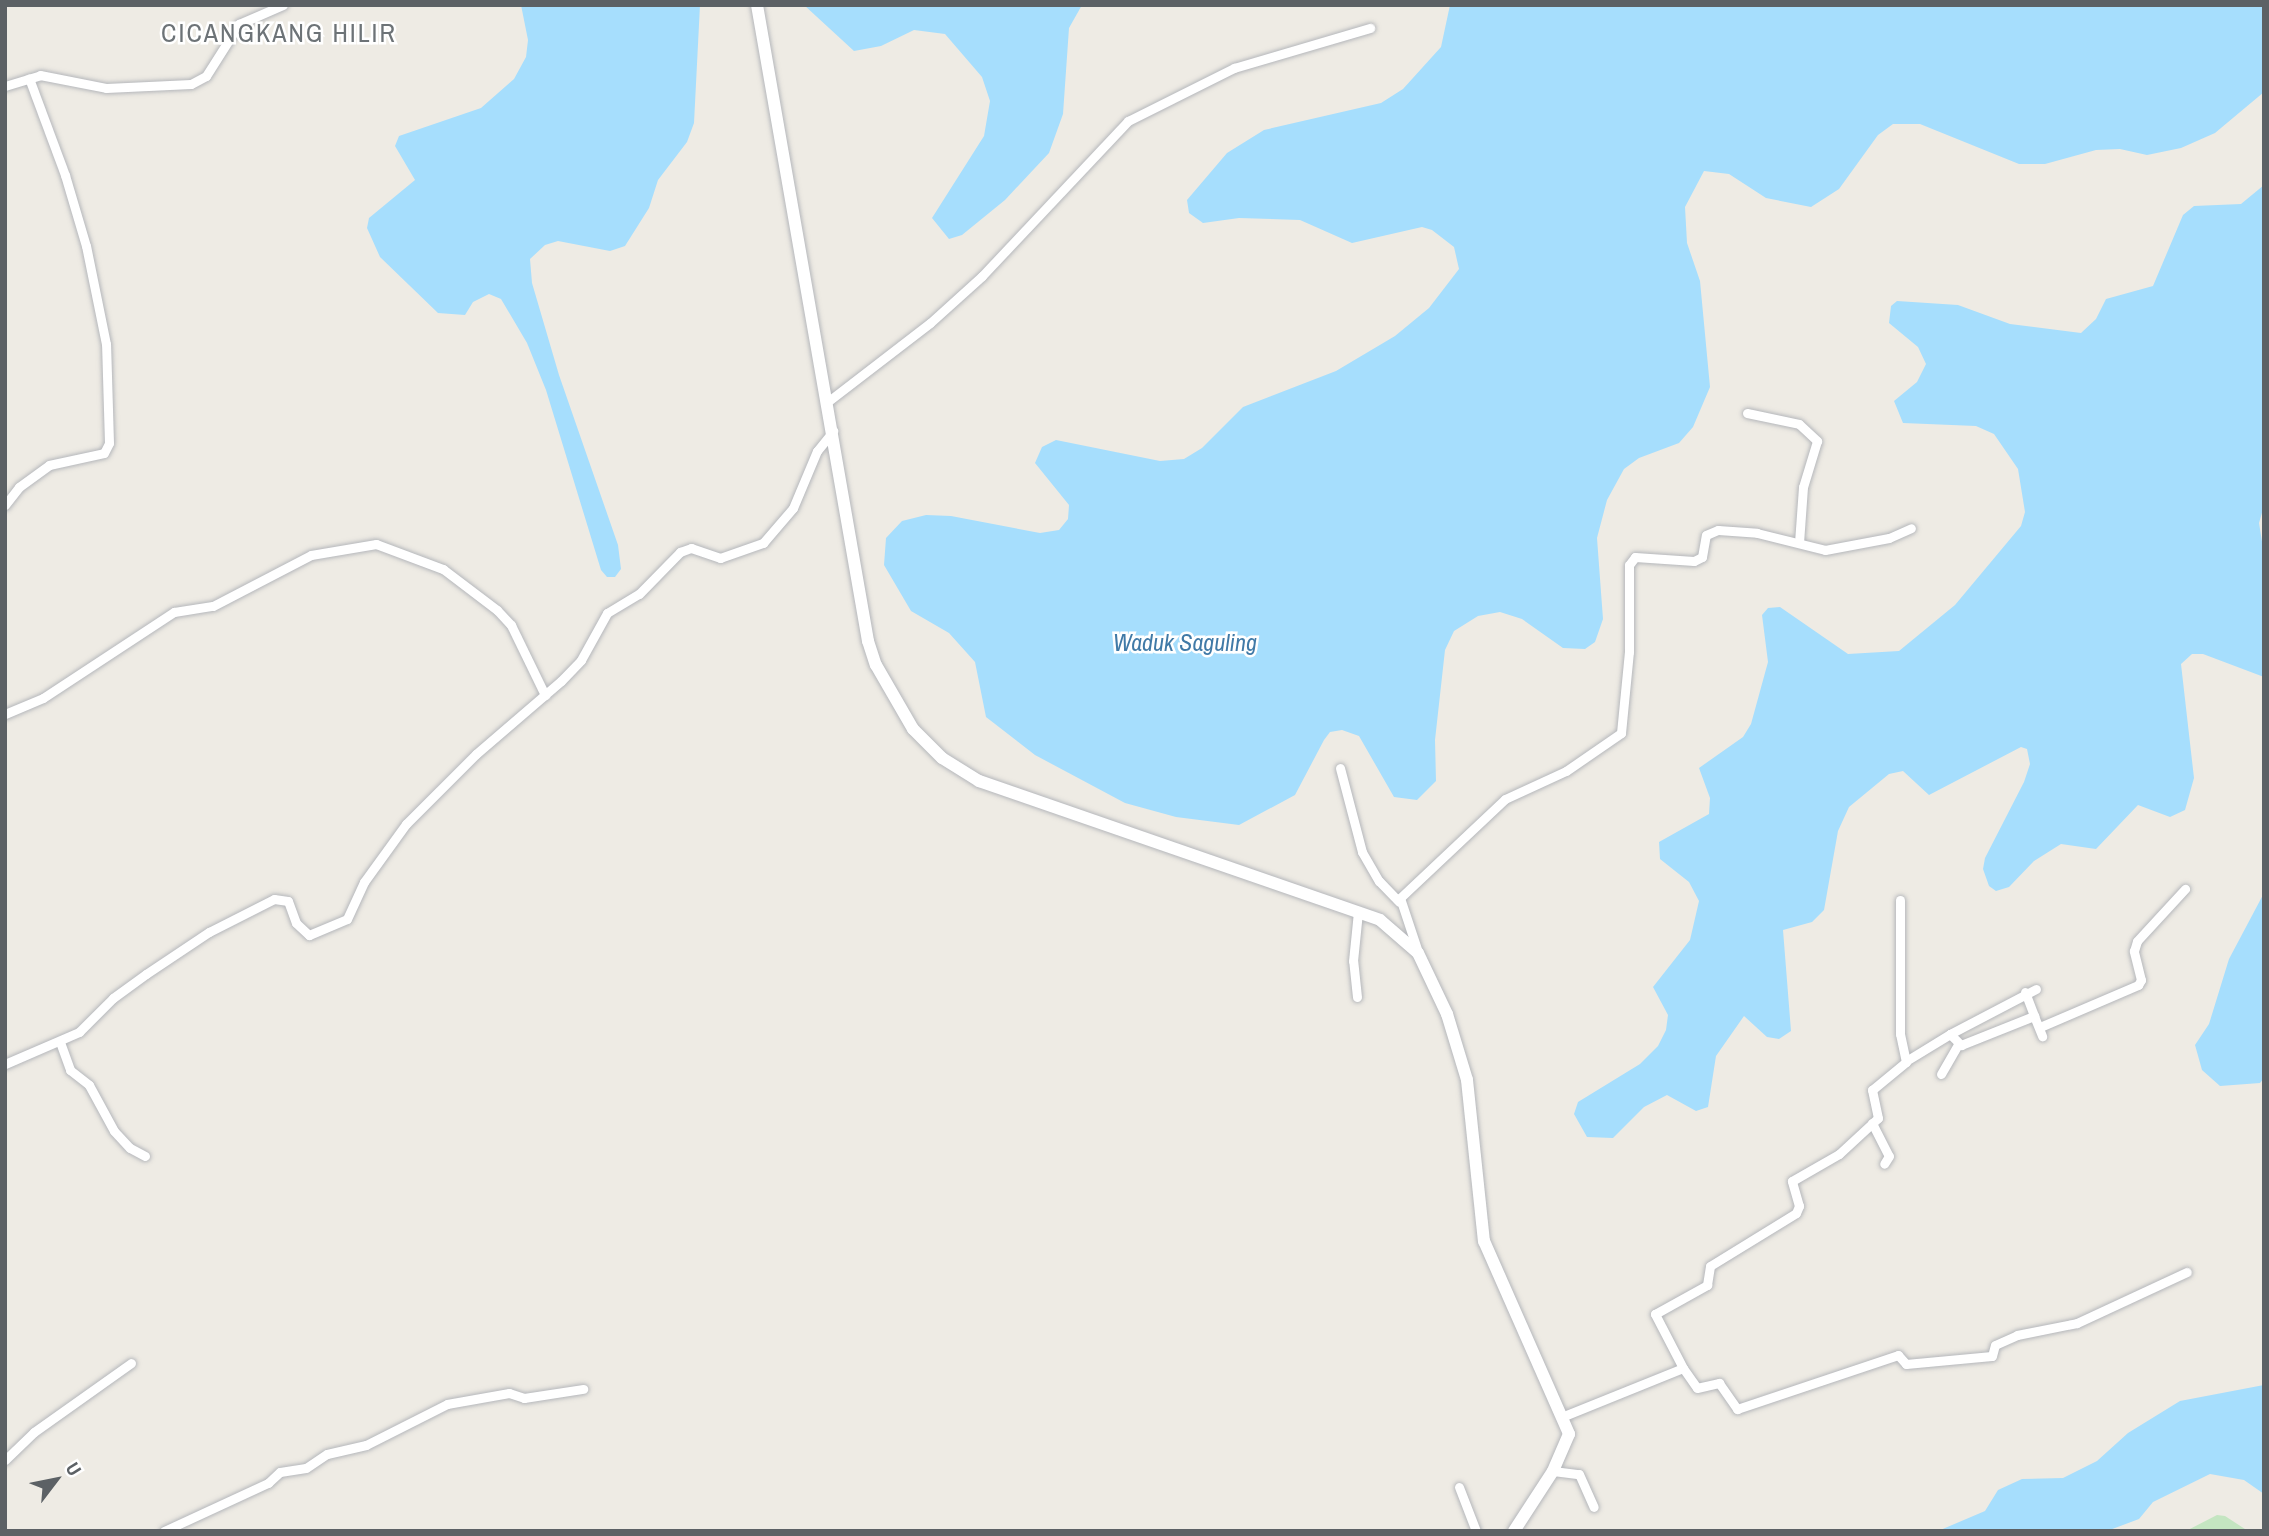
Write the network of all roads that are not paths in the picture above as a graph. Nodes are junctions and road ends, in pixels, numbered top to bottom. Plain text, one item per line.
1 (283, 5) edge
2 (757, 5) edge
3 (1370, 28) dead end
4 (29, 78) junction
5 (5, 86) edge
6 (827, 403) junction
7 (1747, 413) dead end
8 (833, 430) junction
9 (5, 505) edge
10 (1911, 528) dead end
11 (1799, 542) junction
12 (545, 695) junction
13 (5, 714) edge
14 (1340, 768) dead end
15 (2185, 889) dead end
16 (1900, 900) dead end
17 (1399, 902) junction
18 (1358, 912) junction
19 (1418, 953) junction
20 (2036, 989) dead end
21 (2025, 992) junction
22 (1357, 997) dead end
23 (2034, 1016) junction
24 (1950, 1034) junction
25 (60, 1042) junction
26 (1958, 1045) junction
27 (1906, 1061) junction
28 (5, 1064) edge
29 (1941, 1074) dead end
30 (1872, 1123) junction
31 (145, 1156) dead end
32 (1884, 1164) dead end
33 (2187, 1272) dead end
34 (131, 1363) dead end
35 (1683, 1368) junction
36 (583, 1389) dead end
37 (1564, 1416) junction
38 (5, 1460) edge
39 (1553, 1471) junction
40 (1459, 1487) dead end
41 (1594, 1507) dead end
42 (164, 1531) edge
43 (1476, 1531) edge
44 (1514, 1531) edge

1 - 4 street
2 - 6 main road
3 - 6 street
4 - 5 street
4 - 9 street
6 - 8 main road
7 - 11 street
8 - 12 street
8 - 18 main road
10 - 11 street
11 - 17 street
12 - 13 street
12 - 25 street
14 - 17 street
15 - 23 street
16 - 27 street
17 - 19 street
18 - 19 main road
18 - 22 street
19 - 37 main road
20 - 21 street
21 - 23 street
21 - 24 street
23 - 26 street
24 - 26 street
24 - 27 street
25 - 28 street
25 - 31 street
26 - 29 street
27 - 30 street
30 - 32 street
30 - 35 street
33 - 35 street
34 - 38 street
35 - 37 street
36 - 42 street
37 - 39 main road
39 - 41 street
39 - 44 main road
40 - 43 street

